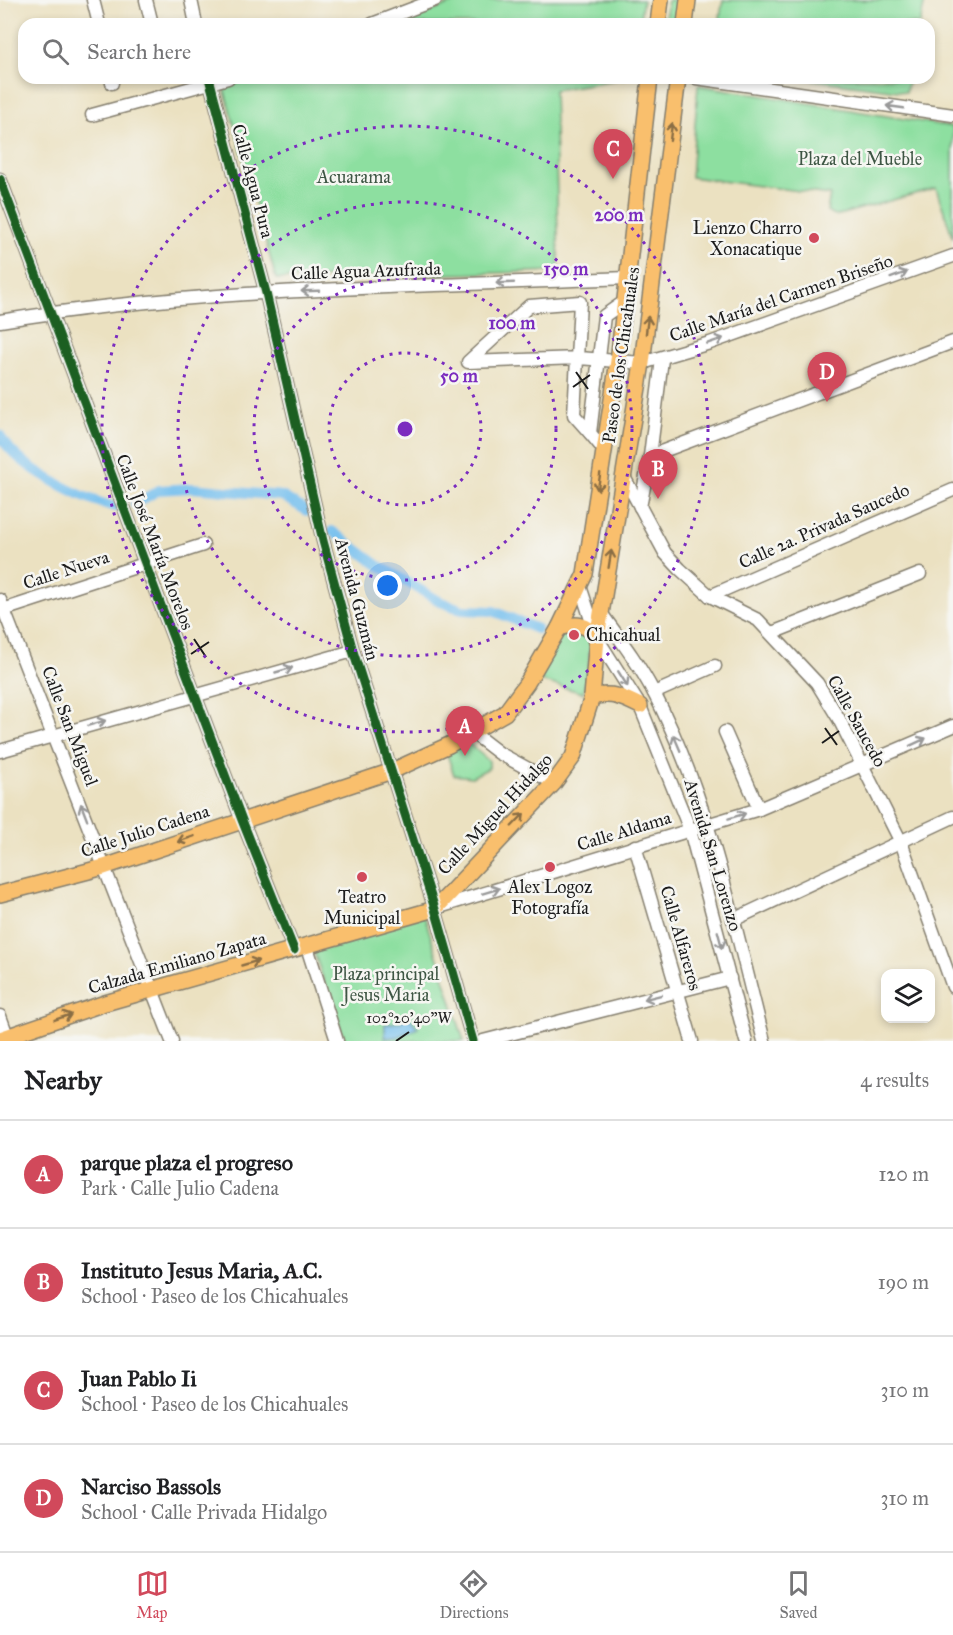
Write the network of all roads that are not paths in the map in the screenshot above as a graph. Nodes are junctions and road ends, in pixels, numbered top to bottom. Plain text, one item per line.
1 (93, 0) edge
2 (146, 0) edge
3 (191, 0) edge
4 (435, 0) edge
5 (661, 0) edge
6 (688, 0) edge
7 (98, 18) edge
8 (150, 18) edge
9 (195, 18) edge
10 (388, 18) edge
11 (659, 18) edge
12 (686, 18) edge
13 (200, 84) edge
14 (211, 84) edge
15 (649, 84) edge
16 (677, 84) edge
17 (738, 84) edge
18 (92, 115) dead end
19 (953, 115) edge
20 (0, 179) edge
21 (953, 256) edge
22 (626, 278) junction
23 (266, 293) junction
24 (624, 302) junction
25 (51, 313) junction
26 (0, 321) edge
27 (953, 342) edge
28 (579, 358) junction
29 (599, 359) junction
30 (662, 359) junction
31 (618, 362) junction
32 (642, 363) junction
33 (590, 433) junction
34 (604, 450) junction
35 (650, 456) junction
36 (623, 475) junction
37 (953, 490) edge
38 (640, 507) junction
39 (203, 545) dead end
40 (144, 563) junction
41 (920, 574) dead end
42 (583, 582) junction
43 (606, 585) junction
44 (710, 596) junction
45 (1, 607) edge
46 (602, 613) junction
47 (559, 628) junction
48 (772, 633) junction
49 (597, 638) junction
50 (352, 651) junction
51 (715, 666) dead end
52 (654, 693) junction
53 (195, 695) junction
54 (592, 698) junction
55 (639, 706) junction
56 (953, 726) edge
57 (725, 732) dead end
58 (472, 733) junction
59 (55, 735) junction
60 (0, 751) edge
61 (863, 767) junction
62 (392, 771) junction
63 (554, 783) junction
64 (759, 810) junction
65 (953, 817) edge
66 (242, 820) junction
67 (707, 825) junction
68 (690, 830) junction
69 (901, 842) junction
70 (635, 846) junction
71 (104, 867) junction
72 (0, 894) edge
73 (435, 909) junction
74 (733, 920) junction
75 (300, 949) junction
76 (730, 978) junction
77 (953, 987) edge
78 (678, 990) junction
79 (152, 992) junction
80 (0, 1016) edge
81 (5, 1039) edge
82 (172, 1041) edge
83 (338, 1041) edge
84 (473, 1041) edge
85 (483, 1041) edge
86 (692, 1041) edge
87 (746, 1041) edge
88 (764, 1041) edge

1 - 7 street
2 - 8 street
3 - 9 street
4 - 10 street
5 - 11 main road
6 - 12 main road
13 - 18 street
14 - 23 street, Calle Agua Pura
15 - 22 main road, Paseo de los Chicahuales
32 -> 16 main road, Paseo de los Chicahuales
19 -> 17 street
20 - 25 street, Calle José María Morelos
30 -> 21 street, Calle María del Carmen Briseño
22 -> 23 street, Calle Agua Azufrada
22 - 24 main road, Paseo de los Chicahuales
23 - 25 street, Calle Agua Azufrada
23 - 50 street, Avenida Guzmán
24 - 29 street
24 - 31 main road, Paseo de los Chicahuales
25 - 26 street, Calle Agua Azufrada
25 - 40 street, Calle José María Morelos
27 - 35 street
28 - 28 street, Calle María del Carmen Briseño
28 - 29 street, Calle María del Carmen Briseño
28 - 33 street
29 - 31 street, Calle María del Carmen Briseño
29 - 33 street
30 - 32 street, Calle María del Carmen Briseño
30 - 35 street
31 - 32 street, Calle María del Carmen Briseño
31 - 34 main road, Paseo de los Chicahuales
32 - 36 main road, Paseo de los Chicahuales
33 - 34 street
34 -> 42 main road, Paseo de los Chicahuales
35 - 38 street
36 - 38 street, Calle Saucedo
43 -> 36 main road, Paseo de los Chicahuales
37 - 44 street, Calle 2a. Privada Saucedo
38 - 44 street, Calle Saucedo
39 - 40 street, Calle Nueva
40 - 45 street, Calle Nueva
40 - 53 street, Calle José María Morelos
41 - 48 street
42 - 43 main road
42 - 47 main road, Paseo de los Chicahuales
42 - 49 street, Avenida San Lorenzo
43 - 46 main road, Paseo de los Chicahuales
44 - 48 street, Calle Saucedo
45 - 59 street, Calle San Miguel
46 - 49 main road, Paseo de los Chicahuales
46 - 52 street, Avenida San Lorenzo
47 - 49 main road
47 - 58 main road, Calle Julio Cadena
48 - 61 street, Calle Saucedo
49 - 54 main road, Calle Miguel Hidalgo
49 -> 55 street, Avenida San Lorenzo
53 -> 50 street
50 - 62 street, Avenida Guzmán
51 - 52 street
67 -> 52 street, Avenida San Lorenzo
59 -> 53 street
53 - 66 street, Calle José María Morelos
54 - 55 main road
54 - 63 main road, Calle Miguel Hidalgo
55 - 68 street, Avenida San Lorenzo
61 -> 56 street, Calle Aldama
57 - 64 street
58 - 62 main road, Calle Julio Cadena
58 - 63 street
59 - 60 street
71 -> 59 street, Calle San Miguel
61 - 64 street, Calle Aldama
61 - 69 street, Calle Saucedo
62 - 66 main road, Calle Julio Cadena
62 - 73 street, Avenida Guzmán
73 -> 63 main road, Calle Miguel Hidalgo
67 -> 64 street, Calle Aldama
65 - 69 street
66 -> 71 main road, Calle Julio Cadena
66 - 75 street, Calle José María Morelos
67 - 68 street, Calle Aldama
67 - 74 street, Avenida San Lorenzo
68 - 70 street, Calle Aldama
68 -> 76 street, Avenida San Lorenzo
69 - 74 street
69 - 77 street, Calle Saucedo
73 -> 70 street, Calle Aldama
70 - 78 street, Calle Alfareros
71 - 72 main road, Calle Julio Cadena
71 - 79 street, Calle San Miguel
73 - 75 main road, Calzada Emiliano Zapata
73 - 84 street, Avenida Guzmán
74 - 88 street, Avenida San Lorenzo
79 -> 75 main road, Calzada Emiliano Zapata
75 - 83 street, Calle José María Morelos
76 - 78 street
76 - 87 street, Avenida San Lorenzo
78 -> 85 street
78 - 86 street, Calle Alfareros
81 -> 79 main road, Calzada Emiliano Zapata
79 - 82 street, Calle San Miguel
80 - 81 street

